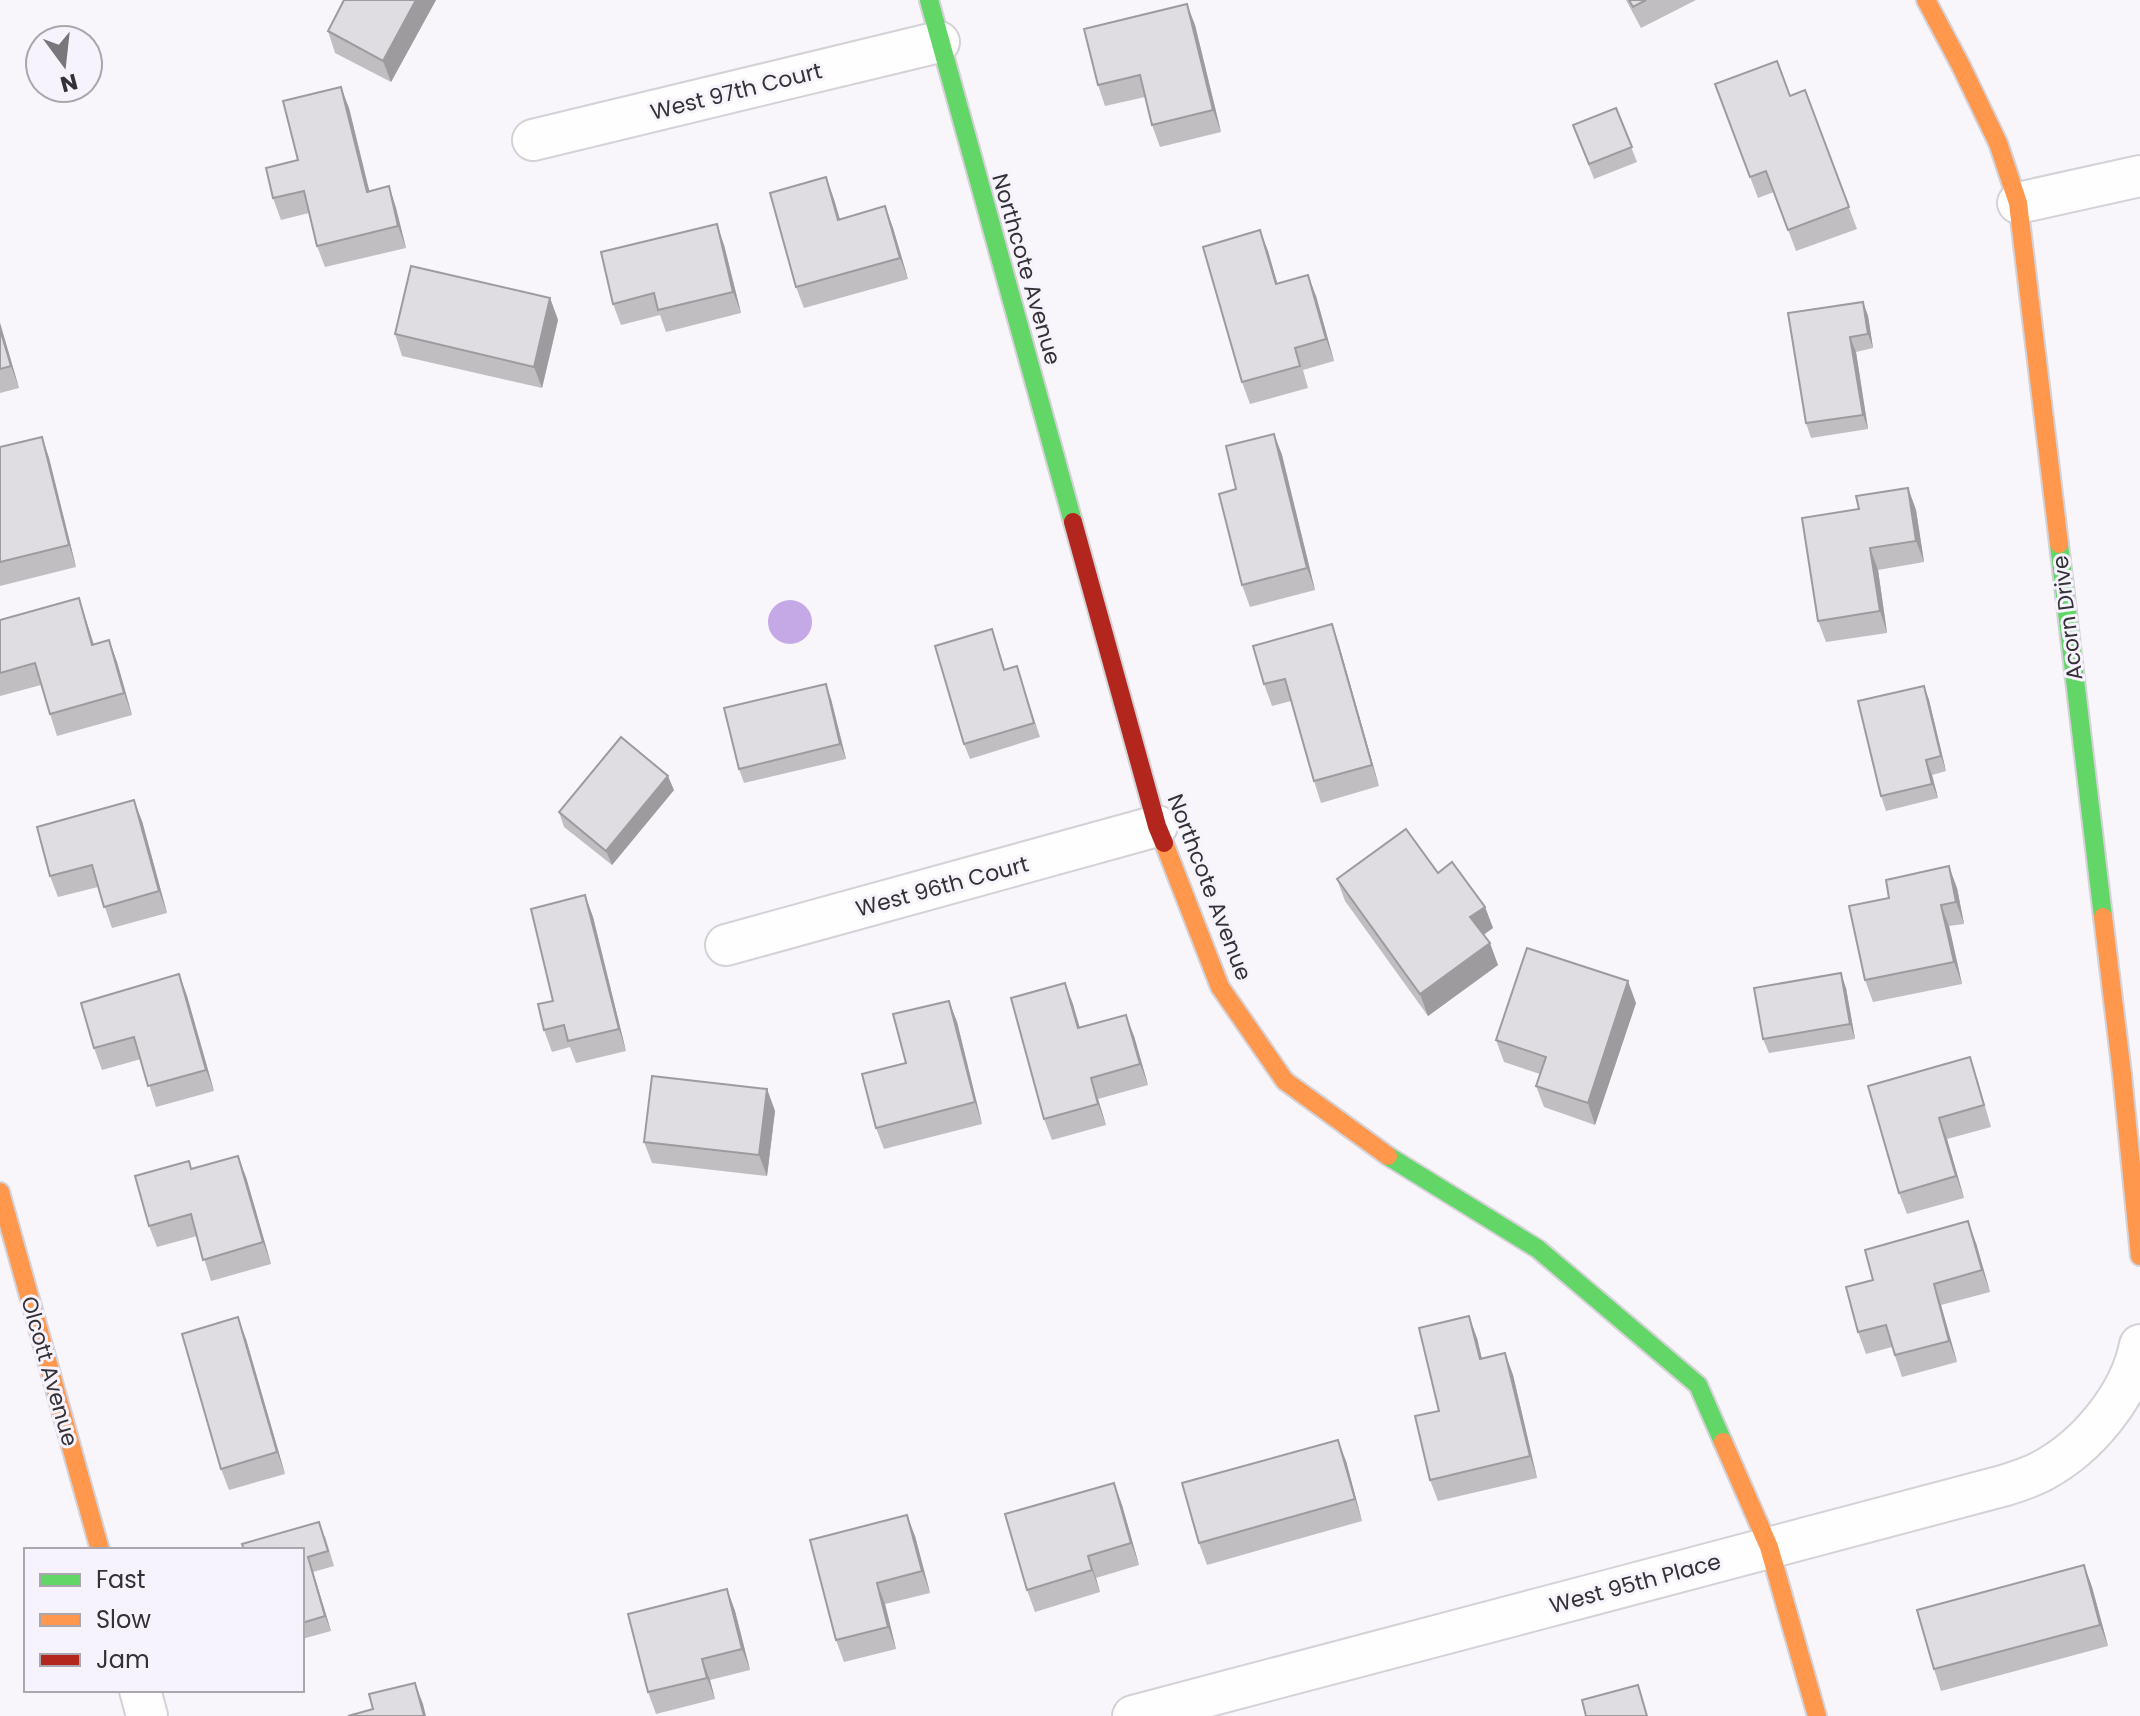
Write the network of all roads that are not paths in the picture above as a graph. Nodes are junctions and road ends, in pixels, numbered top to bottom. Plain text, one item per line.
1 (929, 0) edge
2 (1926, 0) edge
3 (939, 42) junction
4 (533, 140) dead end
5 (2140, 176) edge
6 (2018, 203) junction
7 (1157, 826) junction
8 (726, 945) dead end
9 (2131, 1072) edge
10 (0, 1192) edge
11 (2140, 1256) edge
12 (2140, 1345) edge
13 (1769, 1547) junction
14 (99, 1548) edge
15 (141, 1692) edge
16 (147, 1716) edge
17 (1133, 1716) edge
18 (1817, 1716) edge

1 - 3 street, Northcote Avenue
2 - 6 street, Acorn Drive
3 - 4 street, West 97th Court
3 - 7 street, Northcote Avenue
5 - 6 street
6 - 9 street, Acorn Drive
7 - 8 street, West 96th Court
7 - 13 street, Northcote Avenue
9 - 11 street, Acorn Drive
10 - 14 street, Olcott Avenue
12 - 13 street, West 95th Place
13 - 17 street, West 95th Place
13 - 18 street, Northcote Avenue
15 - 16 street

